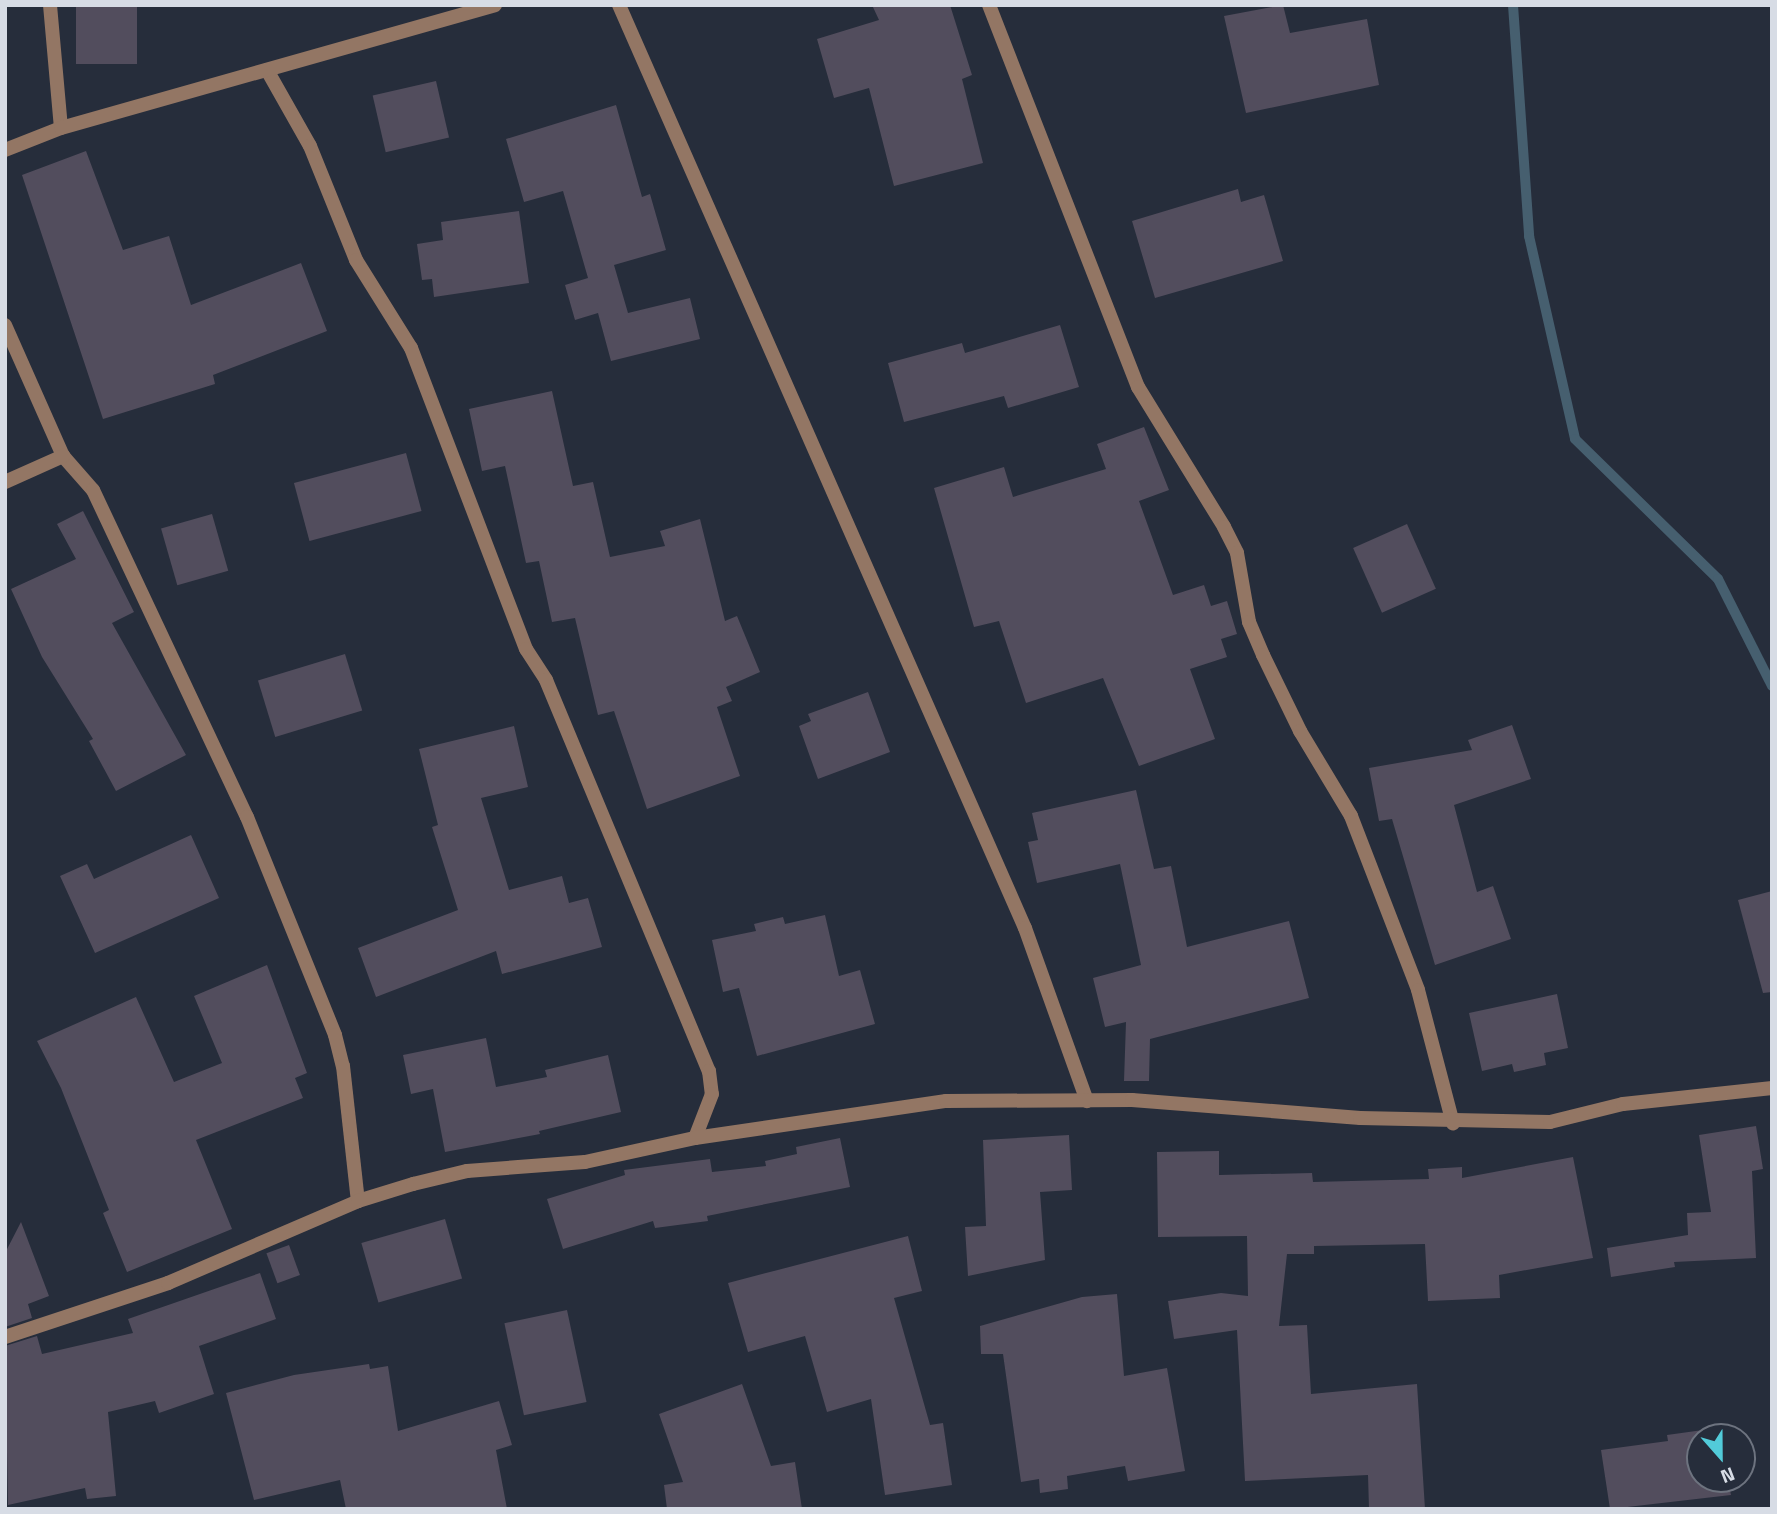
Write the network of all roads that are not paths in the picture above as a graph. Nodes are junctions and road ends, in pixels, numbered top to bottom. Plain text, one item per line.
1 (50, 5) edge
2 (495, 5) edge
3 (618, 5) edge
4 (989, 5) edge
5 (268, 70) junction
6 (61, 128) junction
7 (5, 150) edge
8 (5, 325) edge
9 (62, 456) junction
10 (5, 482) edge
11 (1772, 1088) edge
12 (1087, 1101) junction
13 (1453, 1123) junction
14 (695, 1138) junction
15 (358, 1201) junction
16 (5, 1338) edge

1 - 6 street
2 - 5 street
3 - 12 street
4 - 13 street
5 - 6 street
5 - 14 street
6 - 7 street
8 - 9 street
9 - 10 street
9 - 15 street
11 - 13 street
12 - 13 street
12 - 14 street
14 - 15 street
15 - 16 street

